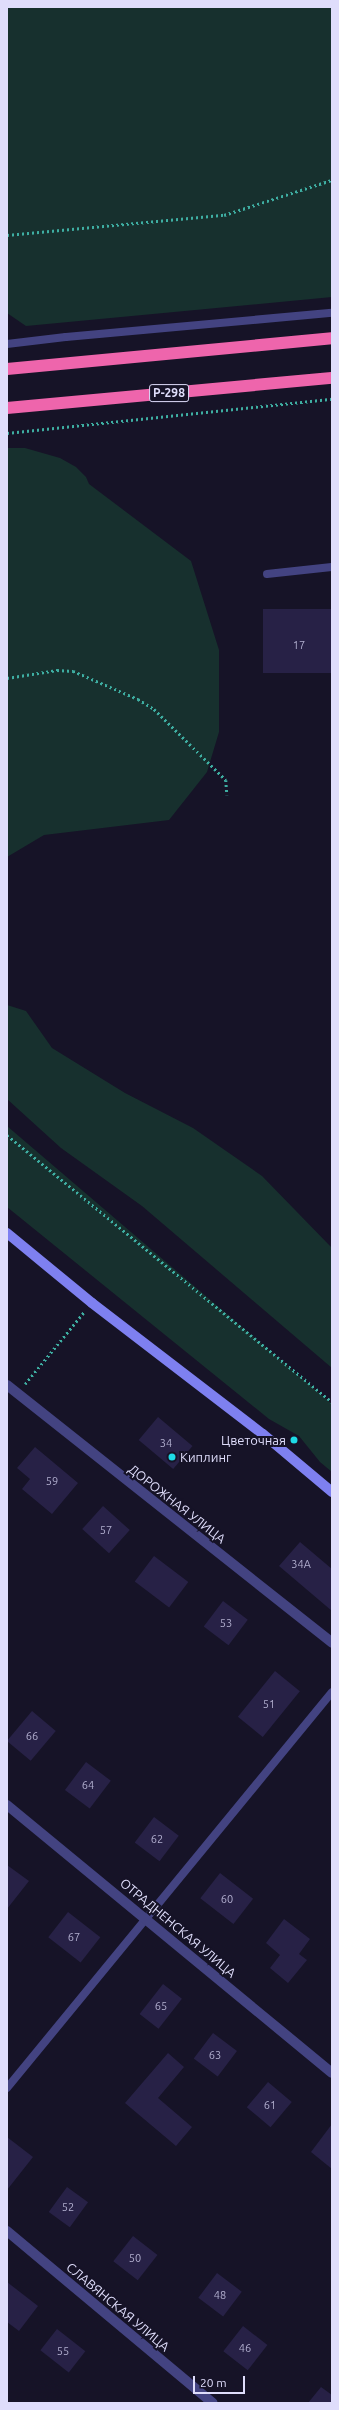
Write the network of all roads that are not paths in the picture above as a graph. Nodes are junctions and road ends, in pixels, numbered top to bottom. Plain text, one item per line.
1 (332, 313) edge
2 (332, 338) edge
3 (7, 344) edge
4 (7, 369) edge
5 (332, 378) edge
6 (7, 408) edge
7 (332, 567) edge
8 (267, 574) dead end
9 (7, 1233) edge
10 (7, 1385) edge
11 (332, 1492) edge
12 (332, 1642) edge
13 (332, 1692) edge
14 (7, 1805) edge
15 (148, 1919) junction
16 (332, 2073) edge
17 (7, 2088) edge
18 (7, 2231) edge
19 (213, 2403) edge

1 - 3 lane
2 - 4 highway
5 - 6 highway, Р-298
7 - 8 lane
9 - 11 street
10 - 12 street, ДОРОЖНАЯ УЛИЦА
13 - 15 lane
14 - 15 street, ОТРАДНЕНСКАЯ УЛИЦА
15 - 16 street, ОТРАДНЕНСКАЯ УЛИЦА
15 - 17 lane
18 - 19 street, СЛАВЯНСКАЯ УЛИЦА

